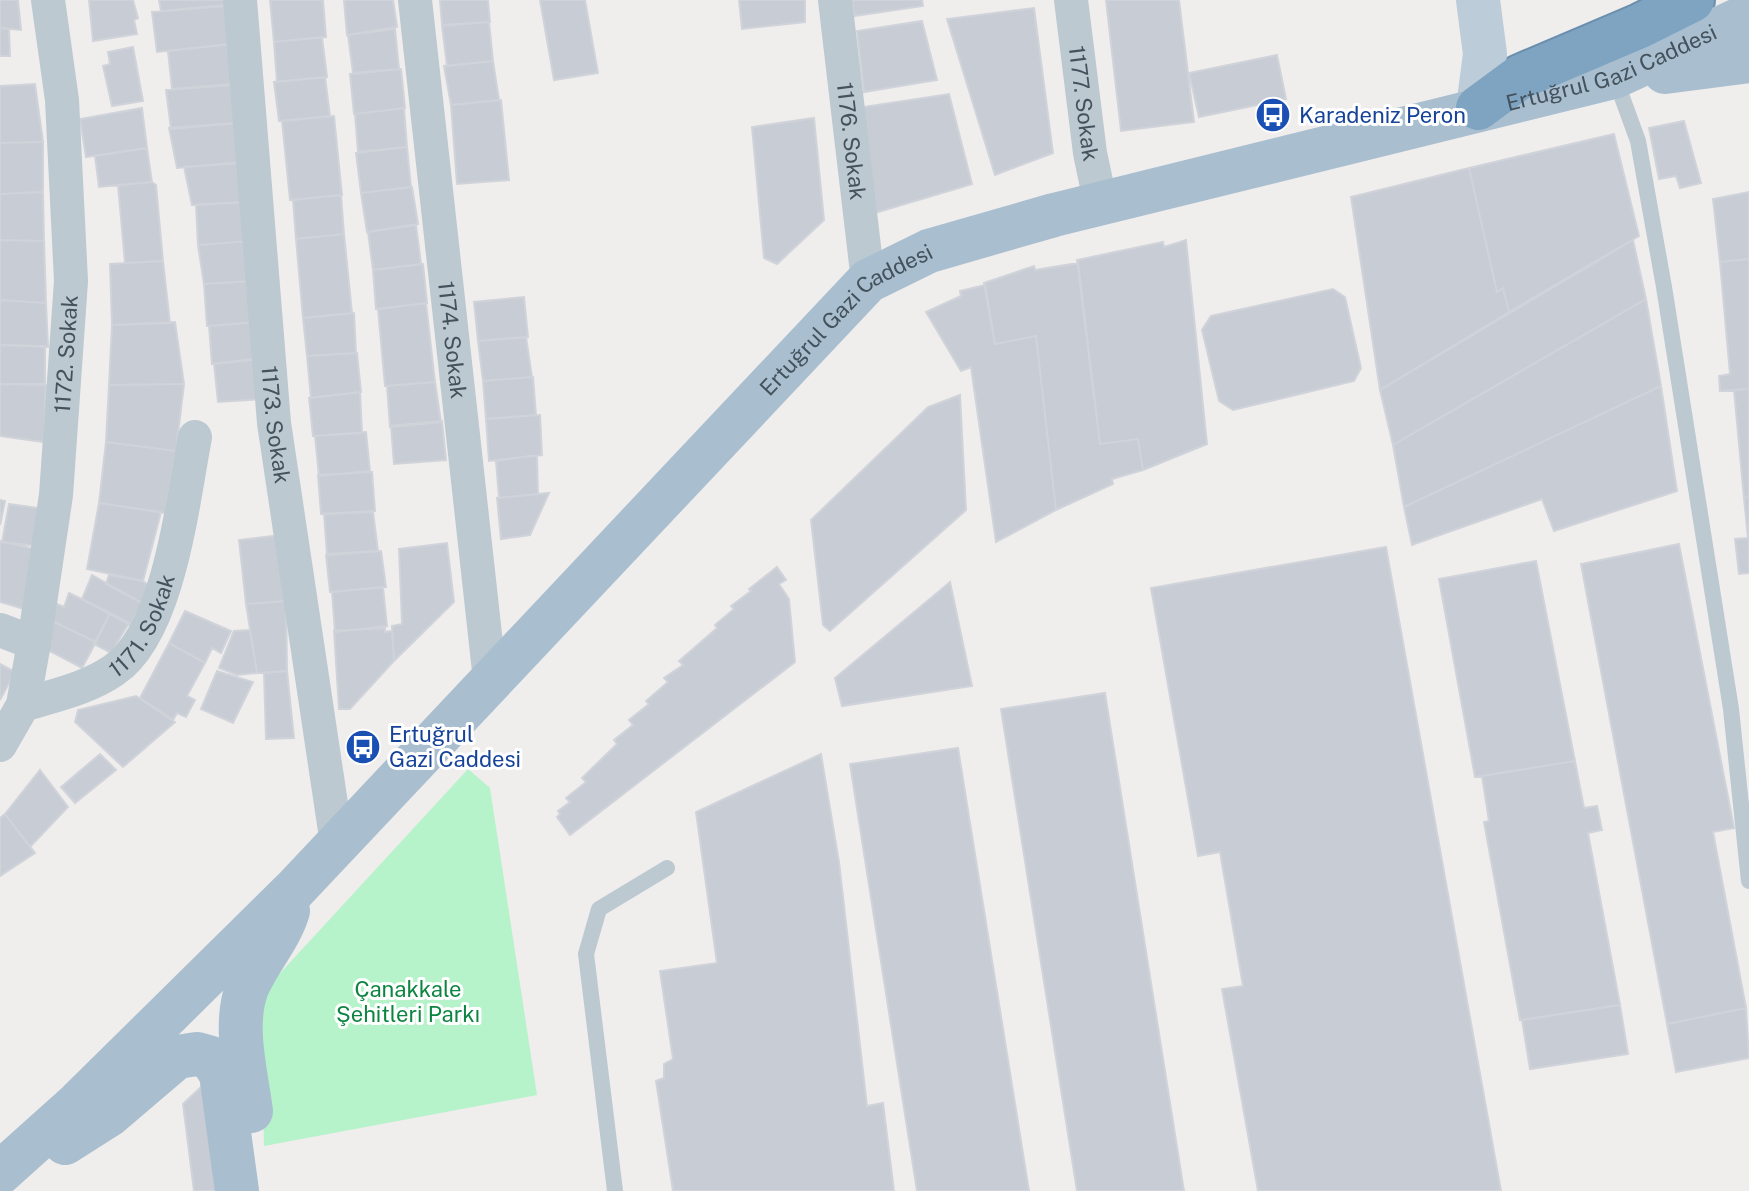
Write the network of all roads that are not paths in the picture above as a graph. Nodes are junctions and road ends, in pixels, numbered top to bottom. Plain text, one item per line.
1 (48, 0) edge
2 (240, 0) edge
3 (415, 0) edge
4 (835, 0) edge
5 (1071, 0) edge
6 (1478, 0) edge
7 (1686, 1) edge
8 (1749, 15) edge
9 (1749, 61) edge
10 (1614, 77) junction
11 (1478, 108) junction
12 (1101, 205) junction
13 (868, 281) junction
14 (195, 437) dead end
15 (0, 630) edge
16 (34, 643) junction
17 (490, 680) junction
18 (23, 705) junction
19 (0, 745) edge
20 (337, 844) junction
21 (667, 868) dead end
22 (1749, 881) edge
23 (294, 890) junction
24 (0, 1175) edge
25 (237, 1191) edge
26 (261, 1191) edge
27 (615, 1191) edge

1 - 16 street, 1172. Sokak
2 - 20 street, 1173. Sokak
3 - 17 street, 1174. Sokak
4 - 13 street, 1176. Sokak
5 - 12 street, 1177. Sokak
6 - 11 street
7 - 11 highway
8 - 10 main road, Ertuğrul Gazi Caddesi
9 - 10 main road
10 - 11 main road, Ertuğrul Gazi Caddesi
10 - 22 lane
11 - 12 main road, Ertuğrul Gazi Caddesi
12 - 13 main road, Ertuğrul Gazi Caddesi
13 - 17 main road, Ertuğrul Gazi Caddesi
14 - 18 street, 1171. Sokak
15 - 16 street
16 - 18 street, 1172. Sokak
17 - 20 main road, Ertuğrul Gazi Caddesi
18 - 19 street
20 - 23 main road, Ertuğrul Gazi Caddesi
21 - 27 lane
23 - 24 main road, Ertuğrul Gazi Caddesi
23 - 26 main road
24 - 25 main road

